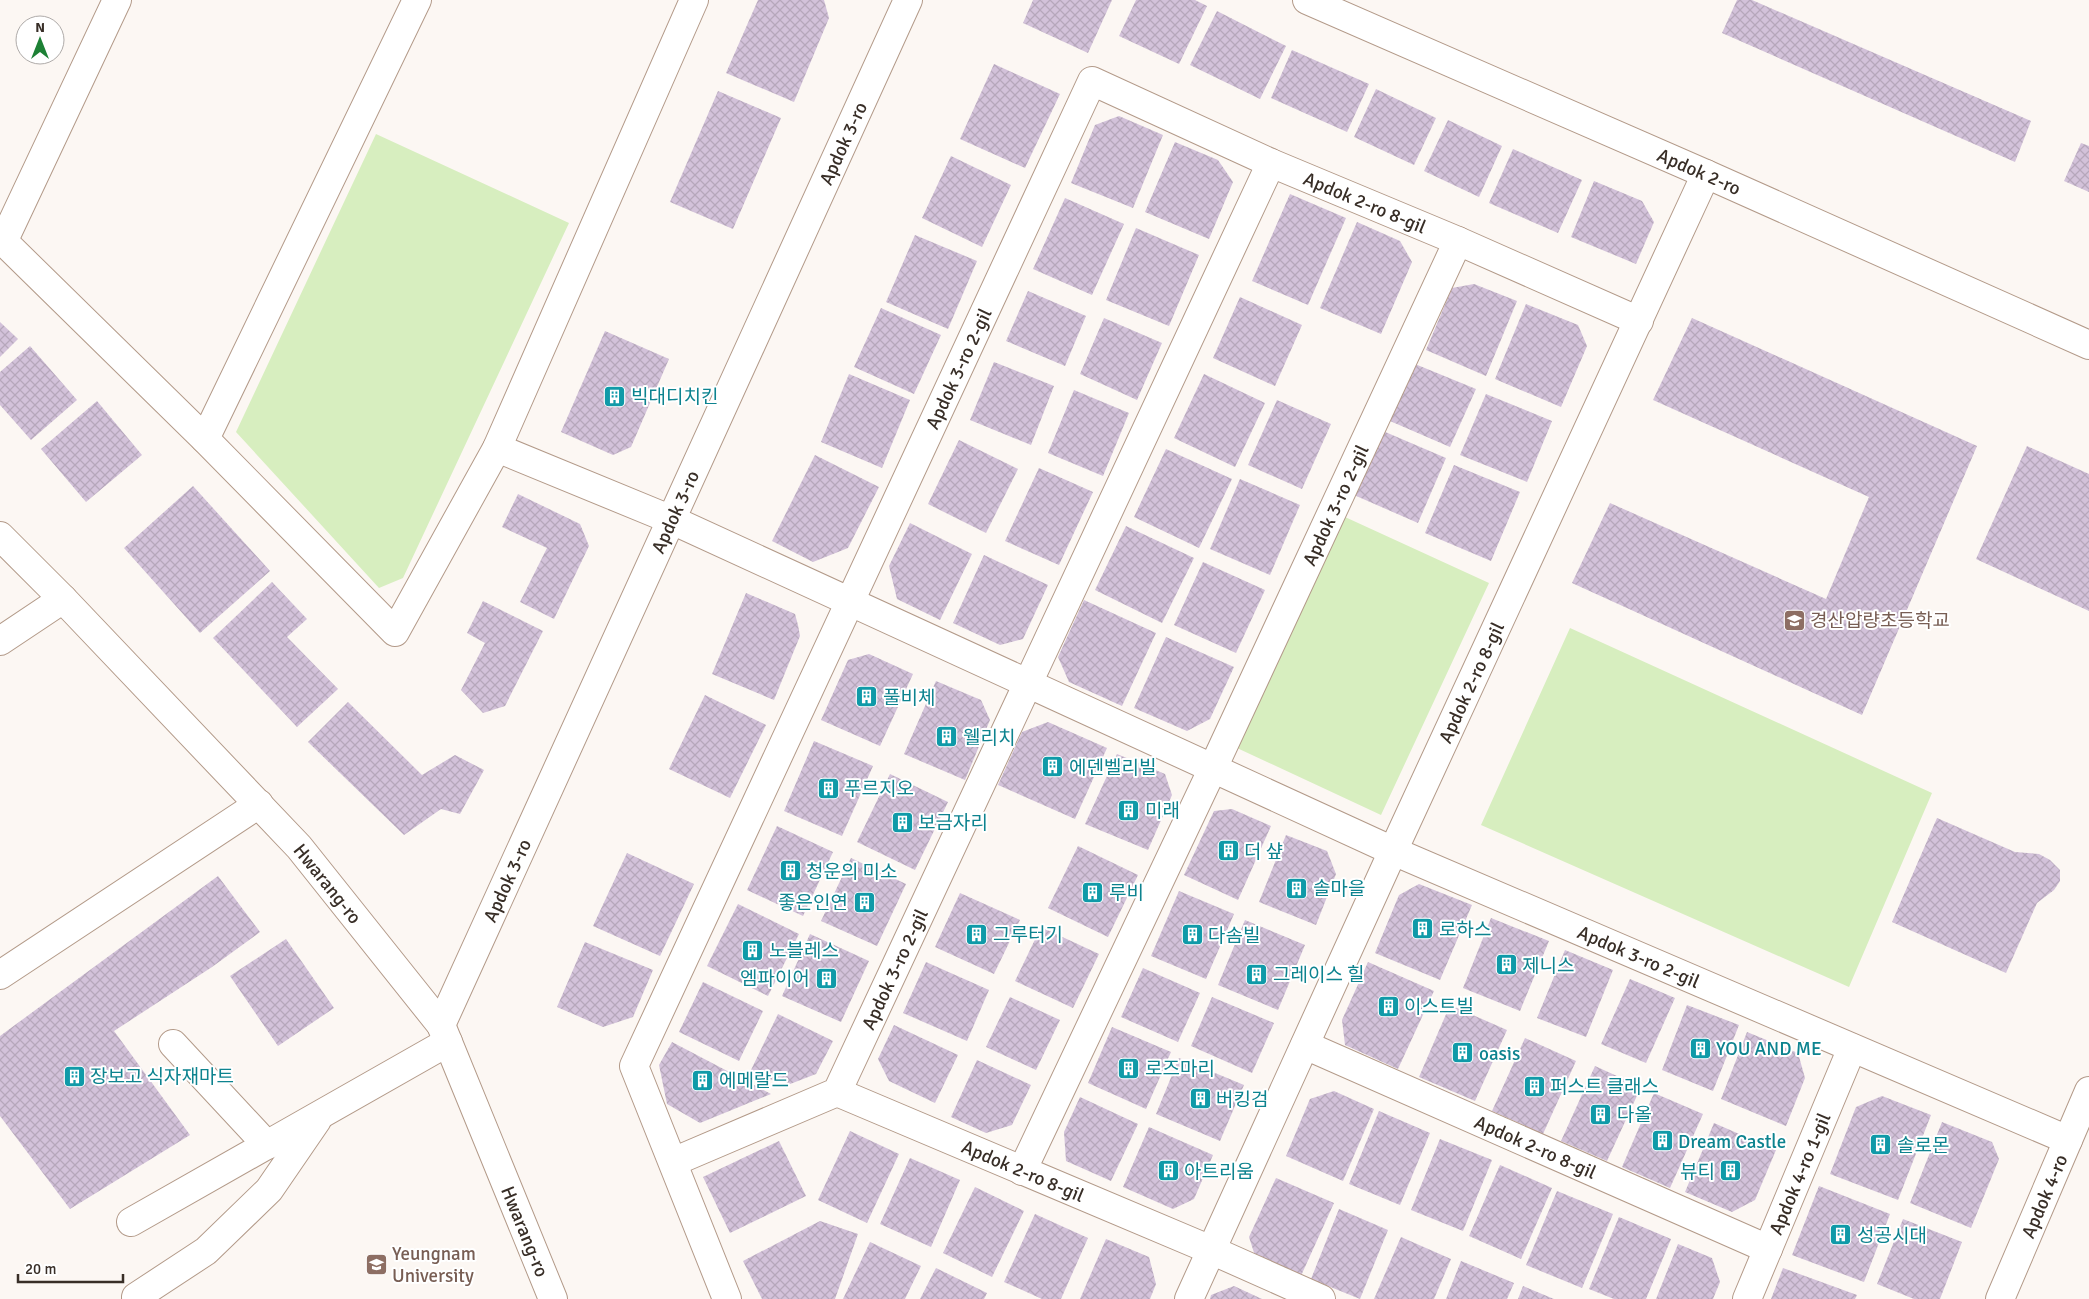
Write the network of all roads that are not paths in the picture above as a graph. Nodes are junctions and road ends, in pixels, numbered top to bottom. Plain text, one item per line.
1 (117, 0) edge
2 (416, 0) edge
3 (694, 0) edge
4 (908, 0) edge
5 (1307, 0) edge
6 (1092, 81) joint
7 (1271, 163) junction
8 (1706, 174) junction
9 (2, 240) edge
10 (1458, 241) junction
11 (1639, 321) junction
12 (2089, 345) edge
13 (204, 440) junction
14 (497, 448) junction
15 (672, 520) junction
16 (0, 536) edge
17 (63, 599) junction
18 (850, 602) junction
19 (0, 641) edge
20 (1028, 685) junction
21 (1213, 768) junction
22 (259, 804) junction
23 (1393, 851) junction
24 (0, 975) edge
25 (445, 1034) junction
26 (173, 1044) dead end
27 (1305, 1045) junction
28 (1852, 1048) junction
29 (836, 1092) junction
30 (2089, 1092) edge
31 (321, 1114) junction
32 (2068, 1140) junction
33 (268, 1145) junction
34 (673, 1162) junction
35 (1022, 1171) junction
36 (131, 1222) dead end
37 (1768, 1249) junction
38 (1211, 1250) junction
39 (136, 1297) dead end
40 (552, 1299) edge
41 (727, 1299) edge
42 (1189, 1299) edge
43 (1321, 1299) edge
44 (1747, 1299) edge
45 (2000, 1299) edge

1 - 9 street
2 - 13 street
3 - 14 street
4 - 15 street, Apdok 3-ro
5 - 8 street, Apdok 2-ro
6 - 7 street, Apdok 2-ro 8-gil
6 - 18 street, Apdok 3-ro 2-gil
7 - 10 street, Apdok 2-ro 8-gil
7 - 20 street, Apdok 3-ro 2-gil
8 - 11 street, Apdok 2-ro 8-gil
8 - 12 street, Apdok 2-ro
9 - 13 street
10 - 11 street, Apdok 2-ro 8-gil
10 - 21 street, Apdok 3-ro 2-gil
11 - 23 street, Apdok 2-ro 8-gil
13 - 14 street
14 - 15 street, Apdok 3-ro 2-gil
15 - 18 street, Apdok 3-ro 2-gil
15 - 25 street, Apdok 3-ro
16 - 17 street, Hwarang-ro
17 - 19 street
17 - 22 street, Hwarang-ro
18 - 20 street, Apdok 3-ro 2-gil
18 - 34 street, Apdok 3-ro 2-gil
20 - 21 street, Apdok 3-ro 2-gil
20 - 29 street, Apdok 3-ro 2-gil
21 - 23 street, Apdok 3-ro 2-gil
21 - 35 street, Apdok 3-ro 2-gil
22 - 24 street
22 - 25 street, Hwarang-ro
23 - 27 street, Apdok 2-ro 8-gil
23 - 28 street, Apdok 3-ro 2-gil
25 - 31 street
25 - 40 street, Hwarang-ro
26 - 33 street
27 - 37 street, Apdok 2-ro 8-gil
27 - 38 street, Apdok 2-ro 8-gil
28 - 32 street, Apdok 3-ro 2-gil
28 - 37 street, Apdok 4-ro 1-gil
29 - 34 street
29 - 35 street, Apdok 2-ro 8-gil
30 - 32 street, Apdok 4-ro
31 - 33 street
31 - 39 street
32 - 45 street, Apdok 4-ro
33 - 36 street
34 - 41 street
35 - 38 street, Apdok 2-ro 8-gil
37 - 44 street, Apdok 4-ro 1-gil
38 - 42 street, Apdok 2-ro 8-gil
38 - 43 street, Apdok 2-ro 8-gil

